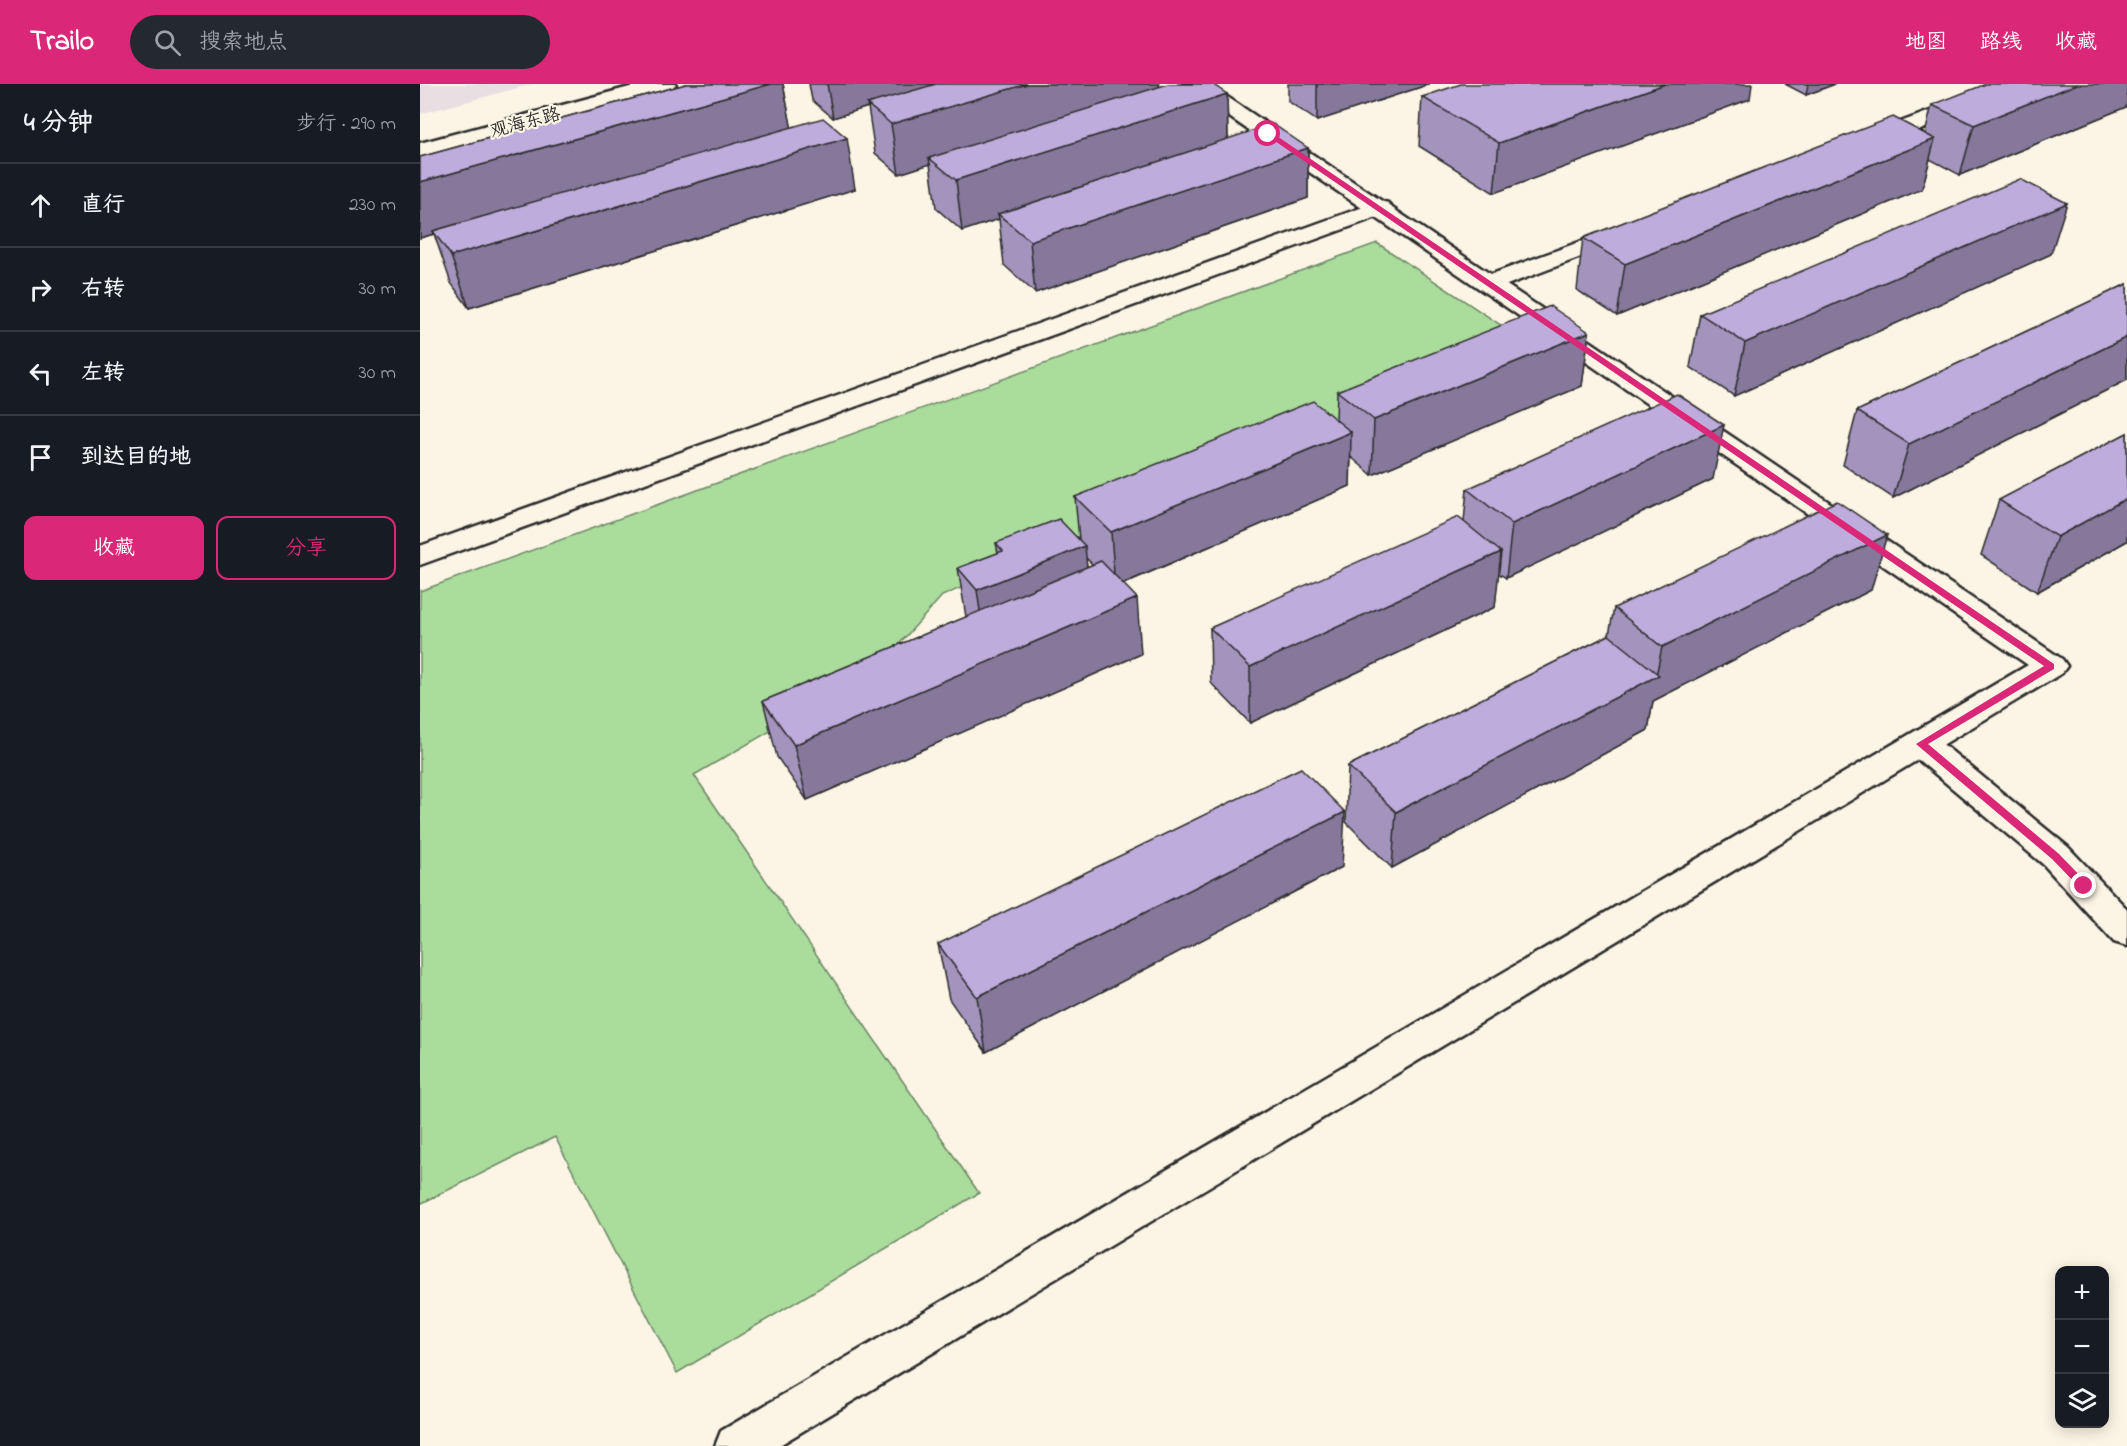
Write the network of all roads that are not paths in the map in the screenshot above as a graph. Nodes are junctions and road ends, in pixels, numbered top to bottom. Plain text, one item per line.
1 (605, 84) edge
2 (665, 84) edge
3 (1194, 84) edge
4 (2023, 84) edge
5 (420, 133) edge
6 (420, 150) edge
7 (1845, 150) edge
8 (1380, 208) junction
9 (1645, 225) edge
10 (1490, 283) junction
11 (420, 556) edge
12 (1921, 744) junction
13 (2127, 932) edge
14 (737, 1446) edge

1 - 5 street, 观海东路
2 - 6 street, 观海东路
3 - 8 street
4 - 7 street
8 - 10 street
8 - 11 street
9 - 10 street
10 - 12 street
12 - 13 street
12 - 14 street

